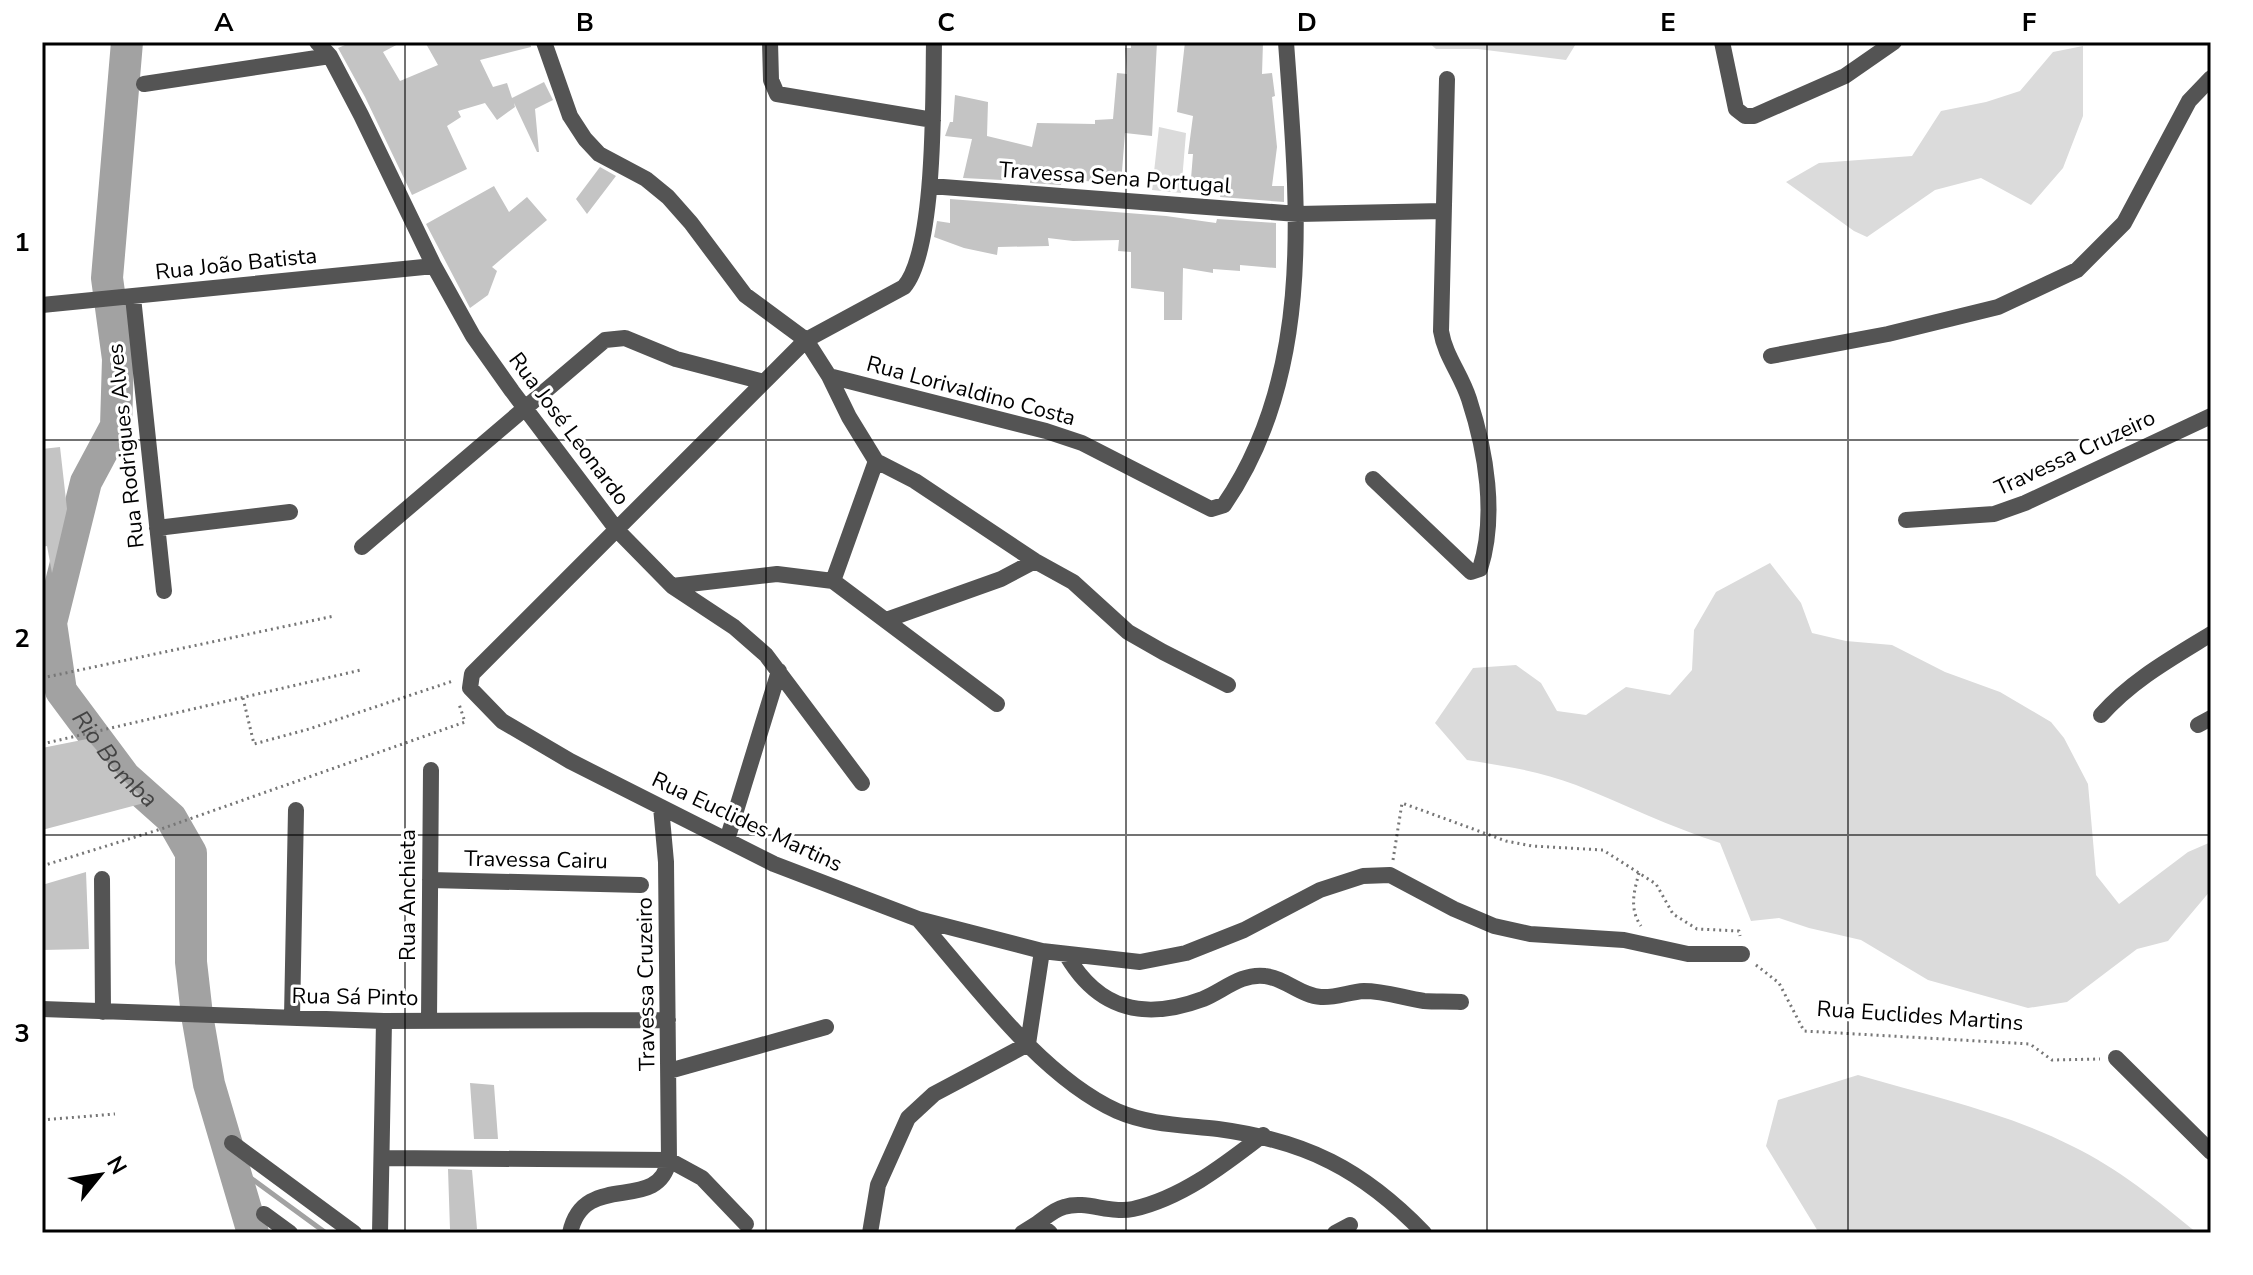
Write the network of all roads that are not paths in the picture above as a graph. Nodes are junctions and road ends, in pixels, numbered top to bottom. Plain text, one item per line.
1 (317, 42) edge
2 (544, 42) edge
3 (770, 42) edge
4 (934, 42) edge
5 (1286, 42) edge
6 (1894, 42) edge
7 (1728, 44) edge
8 (330, 56) junction
9 (2211, 78) edge
10 (1447, 79) dead end
11 (144, 84) dead end
12 (933, 120) junction
13 (930, 186) junction
14 (1443, 211) junction
15 (1298, 214) junction
16 (434, 266) junction
17 (133, 297) junction
18 (42, 305) edge
19 (806, 340) junction
20 (1771, 356) dead end
21 (829, 376) junction
22 (764, 382) junction
23 (526, 408) junction
24 (2211, 416) edge
25 (876, 461) junction
26 (1373, 479) dead end
27 (290, 512) dead end
28 (1906, 520) dead end
29 (157, 528) junction
30 (617, 530) junction
31 (362, 547) dead end
32 (1035, 561) junction
33 (833, 581) junction
34 (672, 586) junction
35 (164, 591) dead end
36 (886, 620) junction
37 (2211, 634) edge
38 (779, 671) junction
39 (1228, 685) dead end
40 (997, 704) dead end
41 (2101, 715) dead end
42 (431, 770) dead end
43 (862, 783) dead end
44 (661, 807) junction
45 (296, 810) dead end
46 (727, 840) junction
47 (102, 879) dead end
48 (430, 880) junction
49 (641, 885) dead end
50 (918, 919) junction
51 (1042, 951) junction
52 (1742, 954) road end
53 (1067, 956) junction
54 (1461, 1002) dead end
55 (42, 1009) edge
56 (103, 1012) junction
57 (292, 1017) junction
58 (429, 1020) junction
59 (668, 1020) junction
60 (384, 1021) junction
61 (826, 1027) dead end
62 (1028, 1044) junction
63 (2116, 1058) road end
64 (669, 1071) junction
65 (1263, 1135) junction
66 (232, 1143) dead end
67 (2211, 1152) edge
68 (383, 1158) junction
69 (669, 1160) junction
70 (264, 1214) dead end
71 (746, 1224) dead end
72 (1350, 1225) dead end
73 (1044, 1228) edge
74 (290, 1233) edge
75 (354, 1233) edge
76 (380, 1233) edge
77 (570, 1233) edge
78 (870, 1233) edge
79 (1022, 1233) edge
80 (1335, 1233) edge
81 (1424, 1233) edge

1 - 8 street, Rua José Leonardo
2 - 19 street
3 - 12 street
4 - 12 street
5 - 15 street
6 - 7 street
8 - 11 street
8 - 16 street, Rua José Leonardo
9 - 20 street
10 - 14 street
12 - 13 street
13 - 15 street, Travessa Sena Portugal
13 - 19 street
14 - 15 street, Travessa Sena Portugal
14 - 26 street
15 - 21 street, Rua Lorivaldino Costa
16 - 17 street, Rua João Batista
16 - 23 street, Rua José Leonardo
17 - 18 street, Rua João Batista
17 - 29 street, Rua Rodrigues Alves
19 - 21 street
19 - 22 street
21 - 25 street
22 - 23 street
22 - 30 street
23 - 30 street, Rua José Leonardo
23 - 31 street
24 - 28 street, Travessa Cruzeiro
25 - 32 street
25 - 33 street
27 - 29 street
29 - 35 street, Rua Rodrigues Alves
30 - 34 street, Rua José Leonardo
30 - 44 street, Rua Euclides Martins
32 - 36 street
32 - 39 street
33 - 34 street
33 - 36 street
34 - 38 street, Rua José Leonardo
36 - 40 street
37 - 41 street
38 - 43 street, Rua José Leonardo
38 - 46 street
42 - 48 street, Rua Anchieta
44 - 46 street, Rua Euclides Martins
44 - 59 street, Travessa Cruzeiro
45 - 57 street
46 - 50 street, Rua Euclides Martins
47 - 56 street
48 - 49 street, Travessa Cairu
48 - 58 street, Rua Anchieta
50 - 51 street, Rua Euclides Martins
50 - 62 street
51 - 53 street, Rua Euclides Martins
51 - 62 street
52 - 53 street, Rua Euclides Martins
53 - 54 street
55 - 56 street, Rua Sá Pinto
56 - 57 street, Rua Sá Pinto
57 - 60 street, Rua Sá Pinto
58 - 59 street, Rua Sá Pinto
58 - 60 street, Rua Sá Pinto
59 - 64 street, Travessa Cruzeiro
60 - 68 street
61 - 64 street
62 - 65 street
62 - 78 street
63 - 67 street
64 - 69 street, Travessa Cruzeiro
65 - 73 street
65 - 81 street
66 - 75 street
68 - 69 street
68 - 76 street
69 - 71 street
69 - 77 street
70 - 74 street
72 - 80 street
73 - 79 street

